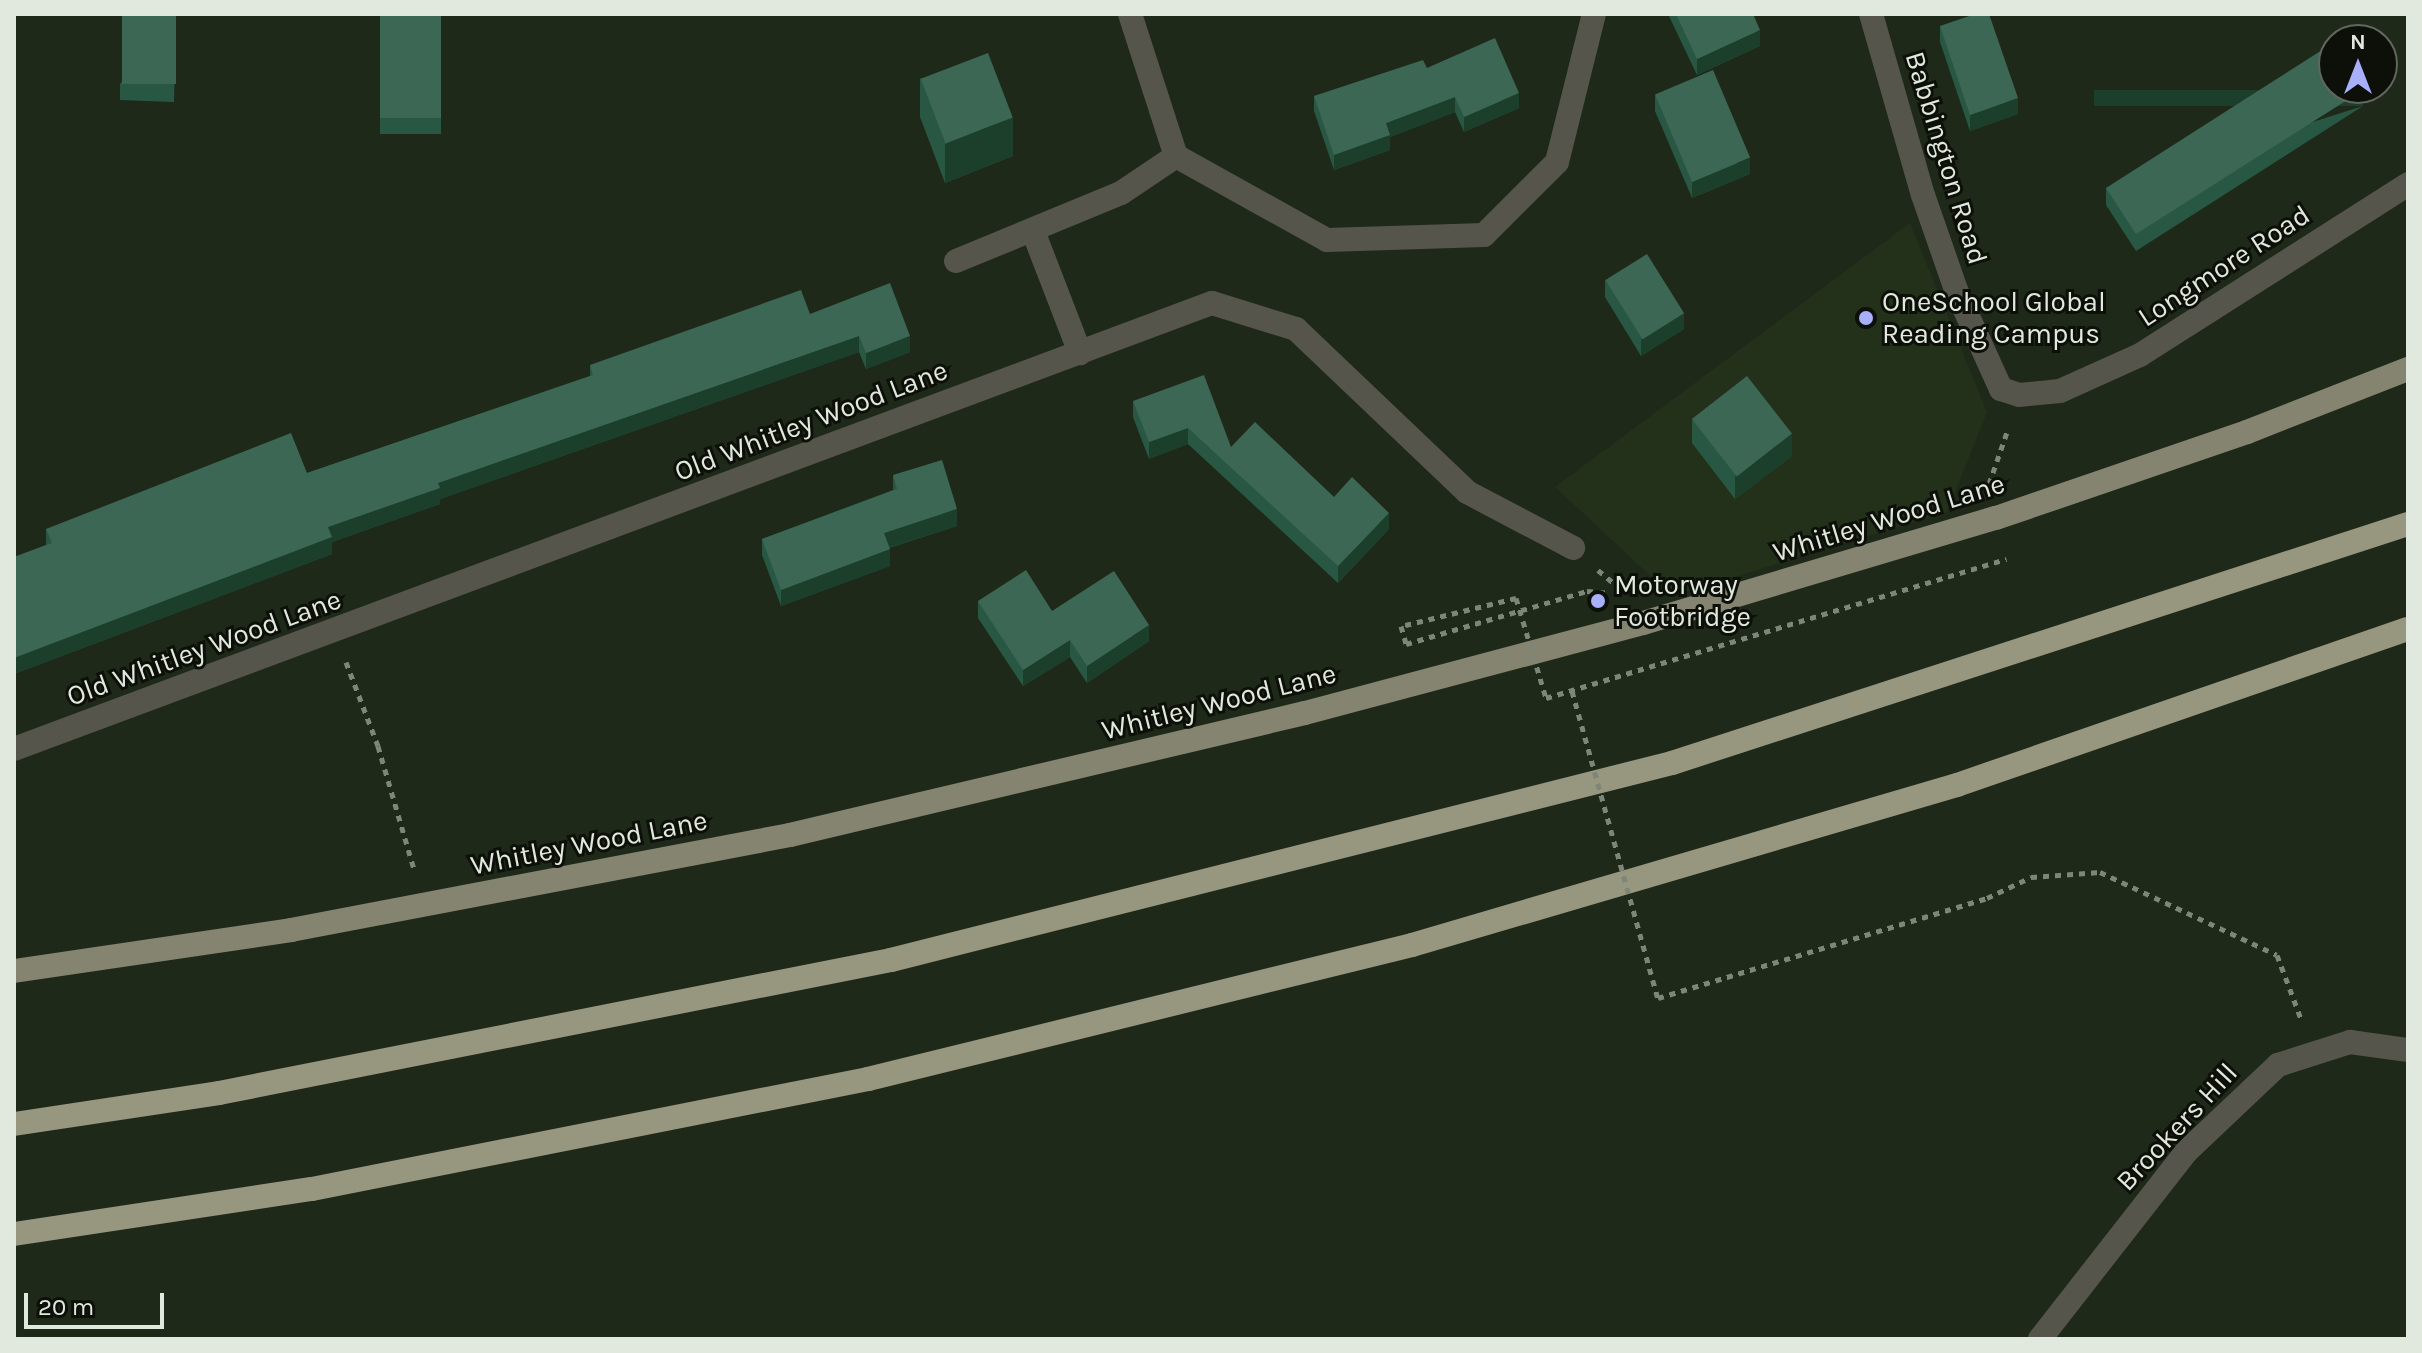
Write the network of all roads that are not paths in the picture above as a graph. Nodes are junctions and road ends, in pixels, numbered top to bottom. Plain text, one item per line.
1 (1130, 14) edge
2 (1594, 14) edge
3 (1871, 14) edge
4 (1176, 156) junction
5 (2408, 184) edge
6 (1033, 231) junction
7 (956, 261) dead end
8 (1080, 353) junction
9 (2408, 369) edge
10 (2019, 395) joint
11 (2408, 524) edge
12 (1573, 548) road end
13 (2408, 629) edge
14 (14, 749) edge
15 (14, 971) edge
16 (2408, 1050) edge
17 (14, 1124) edge
18 (14, 1234) edge
19 (2040, 1339) edge

1 - 4 street
2 - 4 street
3 - 10 street, Babbington Road
4 - 6 street
5 - 10 street, Longmore Road
6 - 7 street
6 - 8 street
8 - 12 street, Old Whitley Wood Lane
8 - 14 street, Old Whitley Wood Lane
9 - 15 main road, Whitley Wood Lane
11 - 17 highway
13 - 18 highway
16 - 19 street, Brookers Hill

